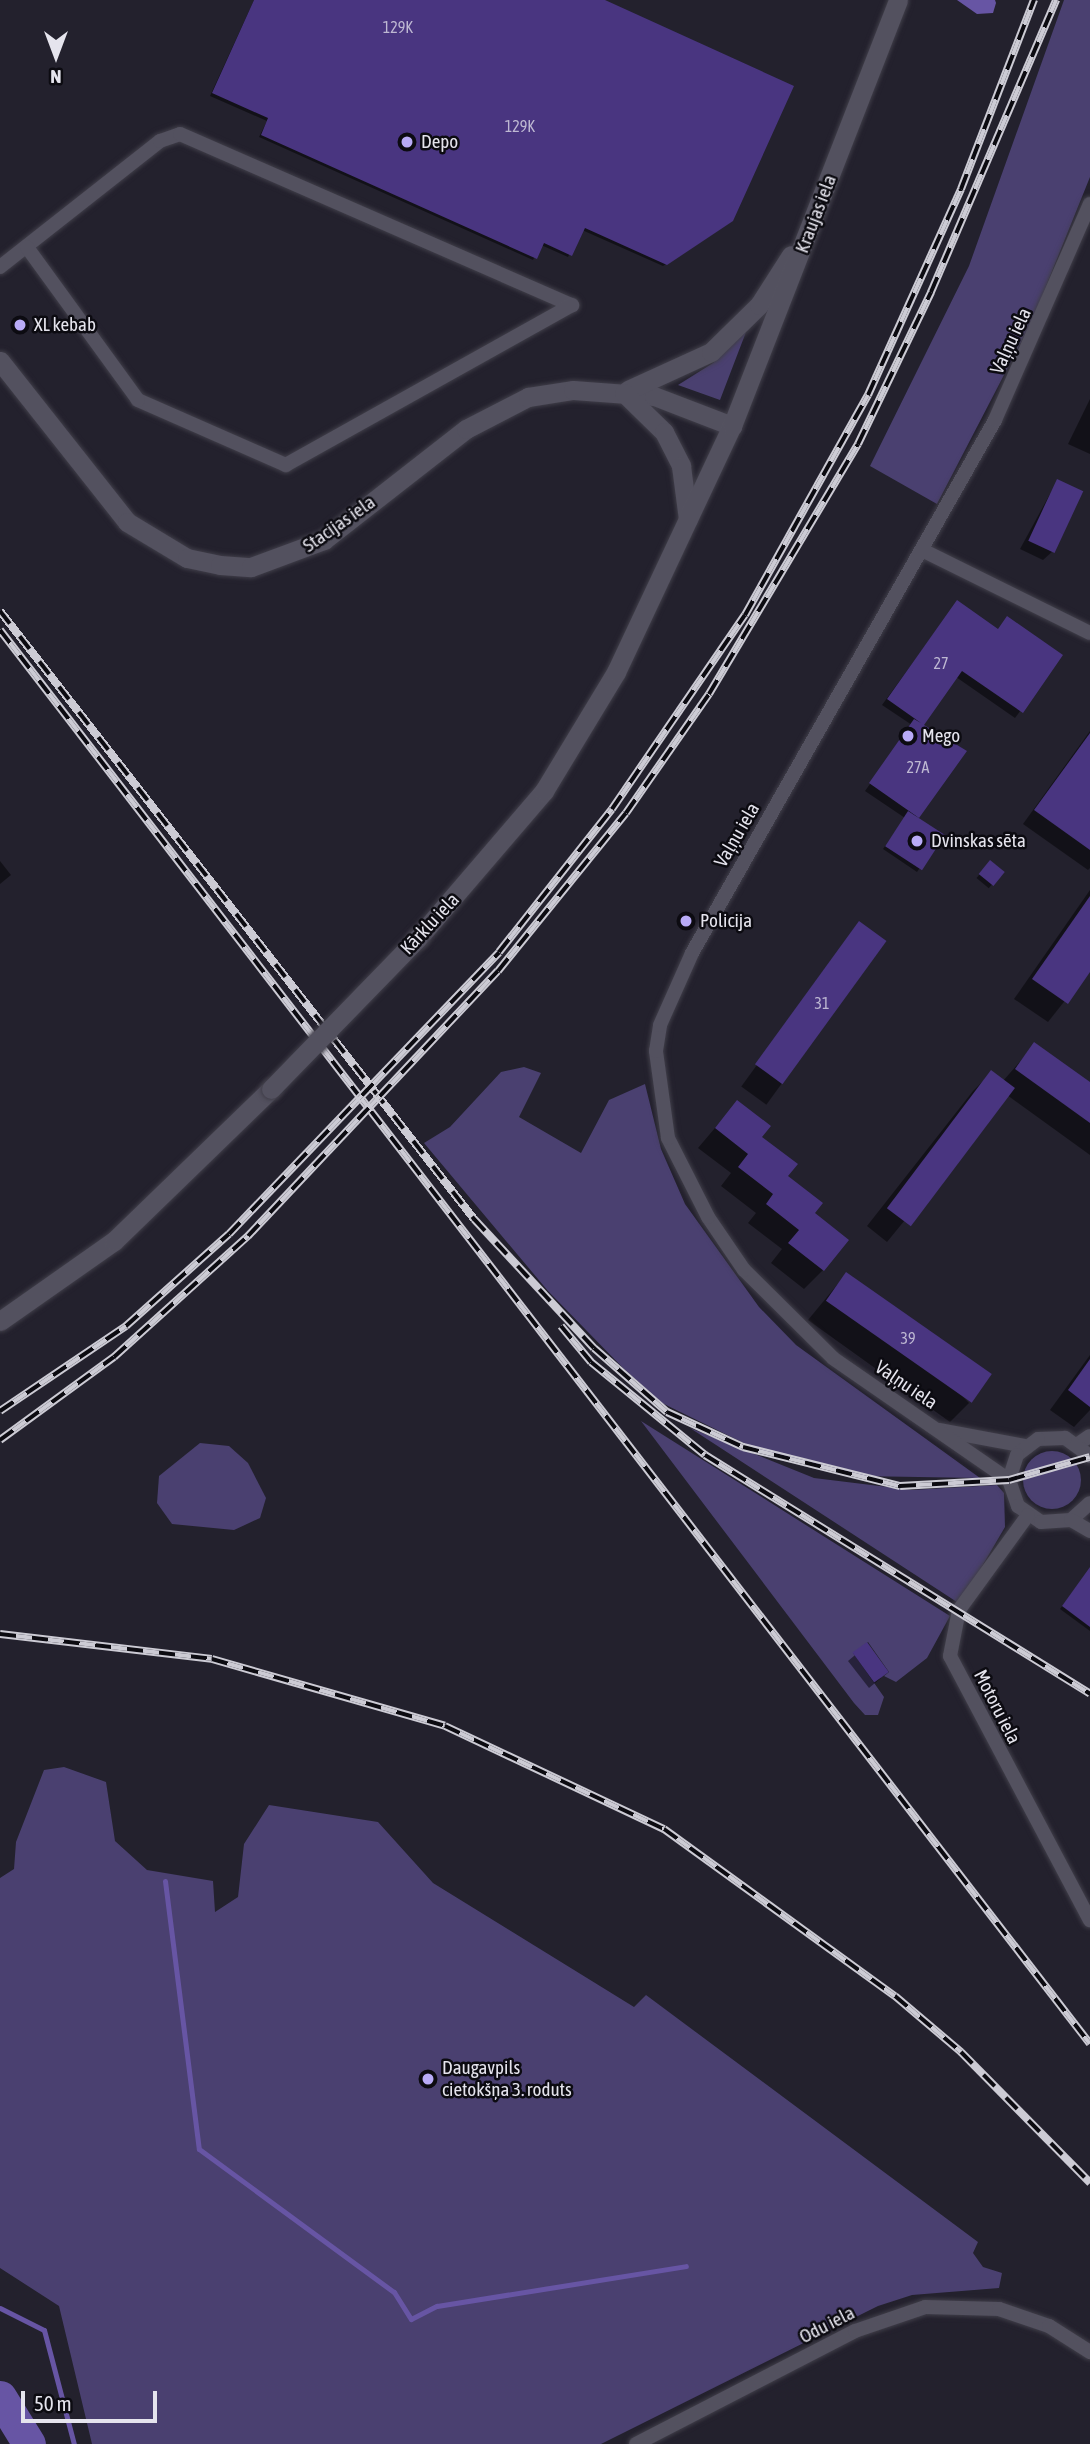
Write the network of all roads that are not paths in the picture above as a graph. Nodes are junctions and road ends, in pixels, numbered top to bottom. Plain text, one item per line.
1 (898, 0) edge
2 (1090, 204) edge
3 (816, 216) junction
4 (27, 247) junction
5 (0, 267) edge
6 (0, 361) edge
7 (623, 392) junction
8 (732, 426) junction
9 (688, 527) junction
10 (922, 550) junction
11 (1090, 633) edge
12 (0, 1321) edge
13 (939, 1430) junction
14 (1084, 1440) edge
15 (1026, 1446) junction
16 (1090, 1456) edge
17 (1009, 1480) junction
18 (1090, 1503) edge
19 (1028, 1515) junction
20 (1071, 1520) junction
21 (1090, 1531) edge
22 (1090, 1920) edge
23 (1090, 2352) edge
24 (636, 2444) edge

1 - 3 street, Kraujas iela
2 - 10 street, Vaļņu iela
3 - 7 street
3 - 8 street, Kraujas iela
4 - 4 street
4 - 5 street
6 - 7 street, Stacijas iela
7 - 8 street, Stacijas iela
7 - 9 street
8 - 9 street, Kārklu iela
9 - 12 street, Kārklu iela, bridge
10 - 11 street
10 - 13 street, Vaļņu iela
13 - 15 street
13 - 17 street, Vaļņu iela
14 - 15 street
14 - 16 street
15 - 17 street
17 - 19 street
18 - 20 street
19 - 20 street
19 - 22 street, Motoru iela
20 - 21 street
23 - 24 street, Odu iela

